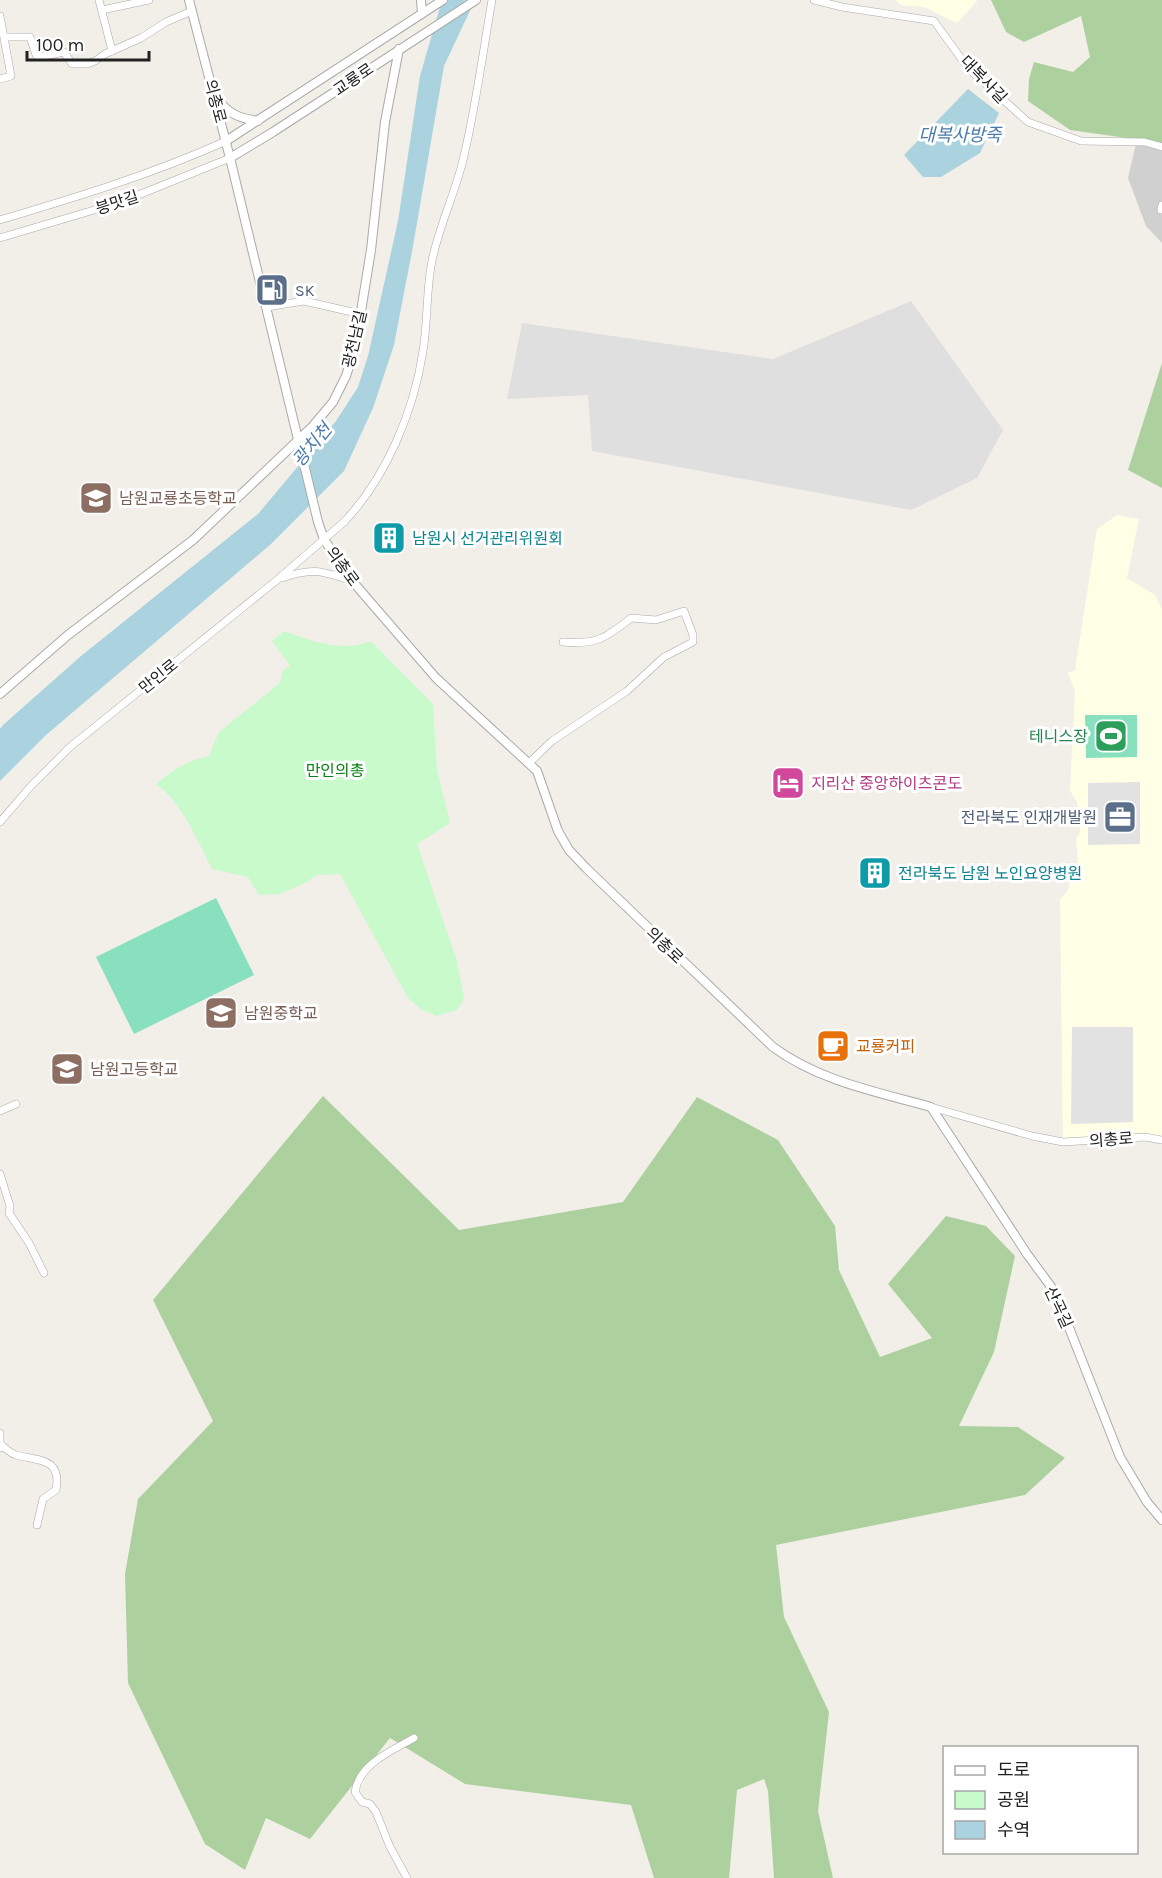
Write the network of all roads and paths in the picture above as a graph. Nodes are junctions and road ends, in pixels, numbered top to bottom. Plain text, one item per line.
1 (99, 0) edge
2 (149, 0) edge
3 (189, 0) edge
4 (421, 0) edge
5 (443, 0) edge
6 (476, 0) edge
7 (492, 0) edge
8 (814, 0) edge
9 (102, 10) junction
10 (192, 11) junction
11 (422, 13) junction
12 (0, 16) edge
13 (5, 37) junction
14 (399, 49) junction
15 (112, 51) junction
16 (0, 79) edge
17 (213, 90) junction
18 (258, 121) junction
19 (226, 141) junction
20 (1162, 147) edge
21 (231, 158) junction
22 (0, 220) edge
23 (0, 238) edge
24 (267, 307) junction
25 (361, 314) junction
26 (299, 443) junction
27 (324, 539) junction
28 (277, 580) junction
29 (353, 582) junction
30 (563, 642) dead end
31 (0, 694) edge
32 (529, 763) junction
33 (0, 822) edge
34 (16, 1104) dead end
35 (931, 1107) junction
36 (0, 1111) edge
37 (1162, 1140) edge
38 (0, 1174) edge
39 (44, 1273) dead end
40 (0, 1433) edge
41 (0, 1444) edge
42 (0, 1449) edge
43 (1162, 1520) edge
44 (37, 1525) dead end
45 (414, 1738) dead end
46 (407, 1878) edge

1 - 9 street
2 - 9 street
3 - 10 street, 의총로
4 - 11 street
5 - 11 street, 교룡로
6 - 14 street, 교룡로
7 - 27 street, 만인로
8 - 20 street, 대복사길
9 - 15 street
10 - 15 street
10 - 17 street, 의총로
11 - 18 street, 교룡로
12 - 13 street
13 - 15 street
13 - 16 street
14 - 21 street, 교룡로
14 - 25 street, 광천남길
17 - 18 street
17 - 19 street, 의총로
18 - 19 street, 교룡로
19 - 21 street, 의총로
19 - 22 street, 붕맛길
21 - 23 street, 붕맛길
21 - 24 street, 의총로
24 - 25 street
24 - 26 street, 의총로
25 - 26 street, 광천남길
26 - 27 street, 의총로
26 - 31 street, 광천남길
27 - 28 street, 만인로
27 - 29 street, 의총로
28 - 29 street
28 - 33 street, 만인로
29 - 32 street, 의총로
30 - 32 street
32 - 35 street, 의총로
34 - 36 street
35 - 37 street, 의총로
35 - 43 street, 산곡길
38 - 39 street
40 - 41 street
41 - 42 street
41 - 44 street
45 - 46 street

